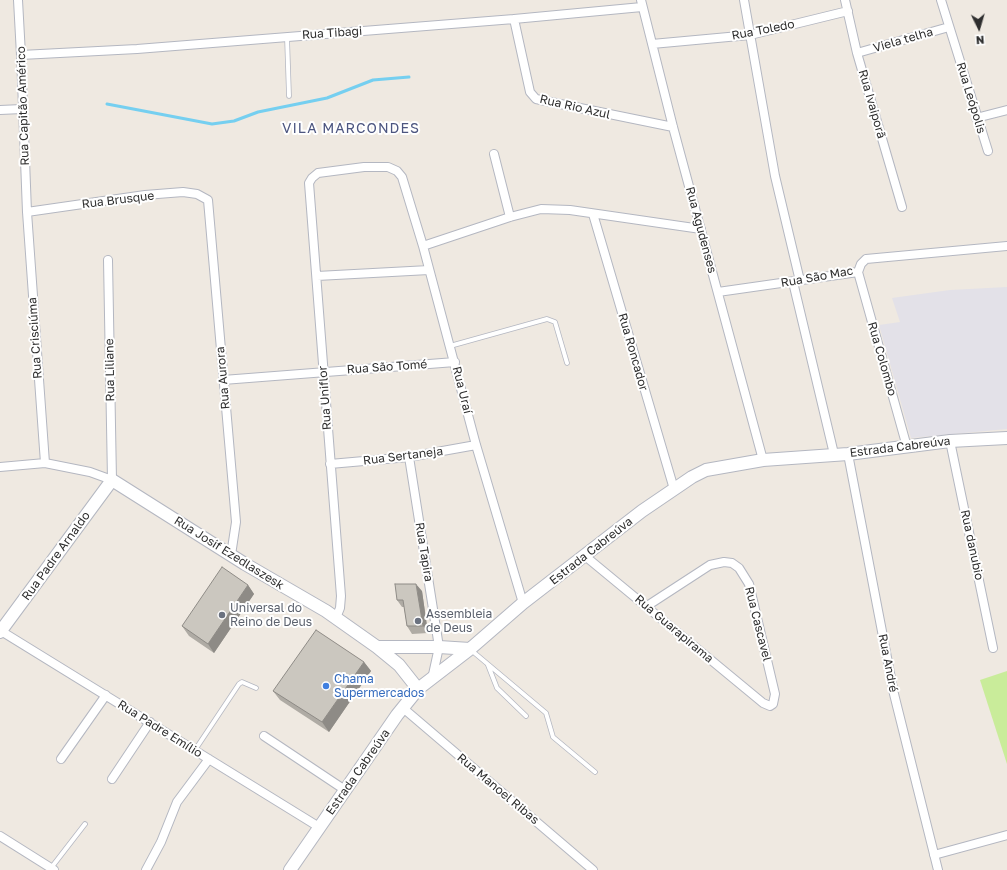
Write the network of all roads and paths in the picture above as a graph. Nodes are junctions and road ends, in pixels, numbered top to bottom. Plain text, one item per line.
1 (18, 0) edge
2 (744, 0) edge
3 (845, 0) edge
4 (941, 0) edge
5 (641, 4) edge
6 (848, 11) junction
7 (514, 19) junction
8 (949, 27) junction
9 (750, 35) junction
10 (287, 36) junction
11 (652, 44) junction
12 (857, 53) junction
13 (21, 55) junction
14 (289, 96) dead end
15 (22, 109) junction
16 (0, 110) edge
17 (1007, 110) edge
18 (976, 118) junction
19 (673, 127) junction
20 (988, 151) dead end
21 (494, 154) dead end
22 (312, 178) joint
23 (208, 200) joint
24 (902, 207) dead end
25 (27, 212) junction
26 (593, 214) junction
27 (510, 217) junction
28 (701, 229) junction
29 (423, 246) junction
30 (1007, 246) edge
31 (108, 260) dead end
32 (429, 270) junction
33 (858, 272) junction
34 (317, 276) junction
35 (796, 282) junction
36 (718, 292) junction
37 (450, 346) junction
38 (455, 362) junction
39 (567, 363) dead end
40 (323, 371) junction
41 (223, 380) junction
42 (1007, 438) edge
43 (950, 441) junction
44 (476, 445) junction
45 (907, 447) junction
46 (834, 454) junction
47 (848, 454) junction
48 (409, 457) junction
49 (763, 460) junction
50 (45, 463) junction
51 (330, 464) junction
52 (0, 467) edge
53 (112, 480) junction
54 (674, 489) junction
55 (231, 555) junction
56 (585, 556) junction
57 (523, 603) junction
58 (647, 606) junction
59 (336, 618) junction
60 (0, 631) edge
61 (377, 647) junction
62 (439, 647) junction
63 (993, 648) dead end
64 (470, 649) junction
65 (487, 664) junction
66 (432, 679) junction
67 (256, 688) dead end
68 (418, 689) junction
69 (106, 695) junction
70 (763, 703) joint
71 (403, 708) junction
72 (526, 716) dead end
73 (150, 722) junction
74 (264, 736) dead end
75 (195, 750) junction
76 (61, 759) dead end
77 (209, 759) junction
78 (595, 772) dead end
79 (112, 779) dead end
80 (345, 790) junction
81 (85, 824) dead end
82 (319, 827) junction
83 (1007, 835) edge
84 (0, 836) edge
85 (934, 855) junction
86 (53, 869) edge
87 (146, 870) edge
88 (290, 870) edge
89 (594, 870) edge
90 (938, 870) edge

1 - 13 street, Rua Capitão Américo
2 - 9 street
3 - 6 street, Rua Ivaiporã
4 - 8 street, Rua Leópolis
5 - 7 street, Rua Tibagi
5 - 11 street, Rua Agudenses
6 - 9 street, Rua Toledo
6 - 12 street, Rua Ivaiporã
7 - 10 street, Rua Tibagi
7 - 19 street, Rua Rio Azul
8 - 12 street, Viela telha
8 - 18 street, Rua Leópolis
9 - 11 street, Rua Toledo
9 - 35 street
10 - 13 street, Rua Tibagi
10 - 14 lane
11 - 19 street, Rua Agudenses
12 - 24 street, Rua Ivaiporã
13 - 15 street, Rua Capitão Américo
15 - 16 street
15 - 25 street, Rua Capitão Américo
17 - 18 street
18 - 20 street, Rua Leópolis
19 - 28 street, Rua Agudenses
21 - 27 street
22 - 29 street, Rua Uraí
22 - 34 street, Rua Uniflor
23 - 25 street, Rua Brusque
23 - 41 street, Rua Aurora
25 - 50 street, Rua Crisciúma
26 - 27 street
26 - 28 street
26 - 54 street, Rua Roncador
27 - 29 street
28 - 36 street, Rua Agudenses
29 - 32 street, Rua Uraí
30 - 33 street, Rua São Mac
31 - 53 street, Rua Liliane
32 - 34 street
32 - 37 street, Rua Uraí
33 - 35 street, Rua São Mac
33 - 45 street, Rua Colombo
34 - 40 street, Rua Uniflor
35 - 36 street, Rua São Mac
35 - 46 street
36 - 49 street, Rua Agudenses
37 - 38 street, Rua Uraí
37 - 39 lane
38 - 40 street, Rua São Tomé
38 - 44 street, Rua Uraí
40 - 41 street, Rua São Tomé
40 - 51 street, Rua Uniflor
41 - 55 street, Rua Aurora
42 - 43 main road, Estrada Cabreúva
43 - 45 main road, Estrada Cabreúva
43 - 63 street, Rua danubio
44 - 48 street, Rua Sertaneja
44 - 57 street, Rua Uraí
45 - 47 main road, Estrada Cabreúva
46 - 47 main road, Estrada Cabreúva
46 - 49 main road, Estrada Cabreúva
47 - 85 street, Rua André
48 - 51 street, Rua Sertaneja
48 - 62 street, Rua Tapira
49 - 54 main road, Estrada Cabreúva
50 - 52 street
50 - 53 street
51 - 59 street, Rua Uniflor
53 - 55 main road, Rua Josif Ezedlaszesk
53 - 60 main road, Rua Padre Arnaldo
54 - 56 main road, Estrada Cabreúva
55 - 59 main road, Rua Josif Ezedlaszesk
56 - 57 main road, Estrada Cabreúva
56 - 58 street, Rua Guarapirama
57 - 64 main road, Estrada Cabreúva
58 - 70 street, Rua Guarapirama
58 - 70 street, Rua Cascavel
59 - 61 main road, Rua Josif Ezedlaszesk
60 - 69 street, Rua Padre Emílio
61 - 62 main road
61 - 68 main road, Rua Josif Ezedlaszesk
62 - 64 main road
62 - 66 street
64 - 65 lane
64 - 66 main road, Estrada Cabreúva
65 - 72 lane
65 - 78 lane
66 - 68 main road, Estrada Cabreúva
67 - 75 lane
68 - 71 main road, Estrada Cabreúva
69 - 73 street, Rua Padre Emílio
69 - 76 street
71 - 80 main road, Estrada Cabreúva
71 - 89 street, Rua Manoel Ribas
73 - 75 street, Rua Padre Emílio
73 - 79 street
74 - 80 street
75 - 77 street, Rua Padre Emílio
77 - 82 street, Rua Padre Emílio
77 - 87 street
80 - 82 main road, Estrada Cabreúva
81 - 86 lane
82 - 88 main road, Estrada Cabreúva
83 - 85 street
84 - 86 street
85 - 90 street, Rua André

